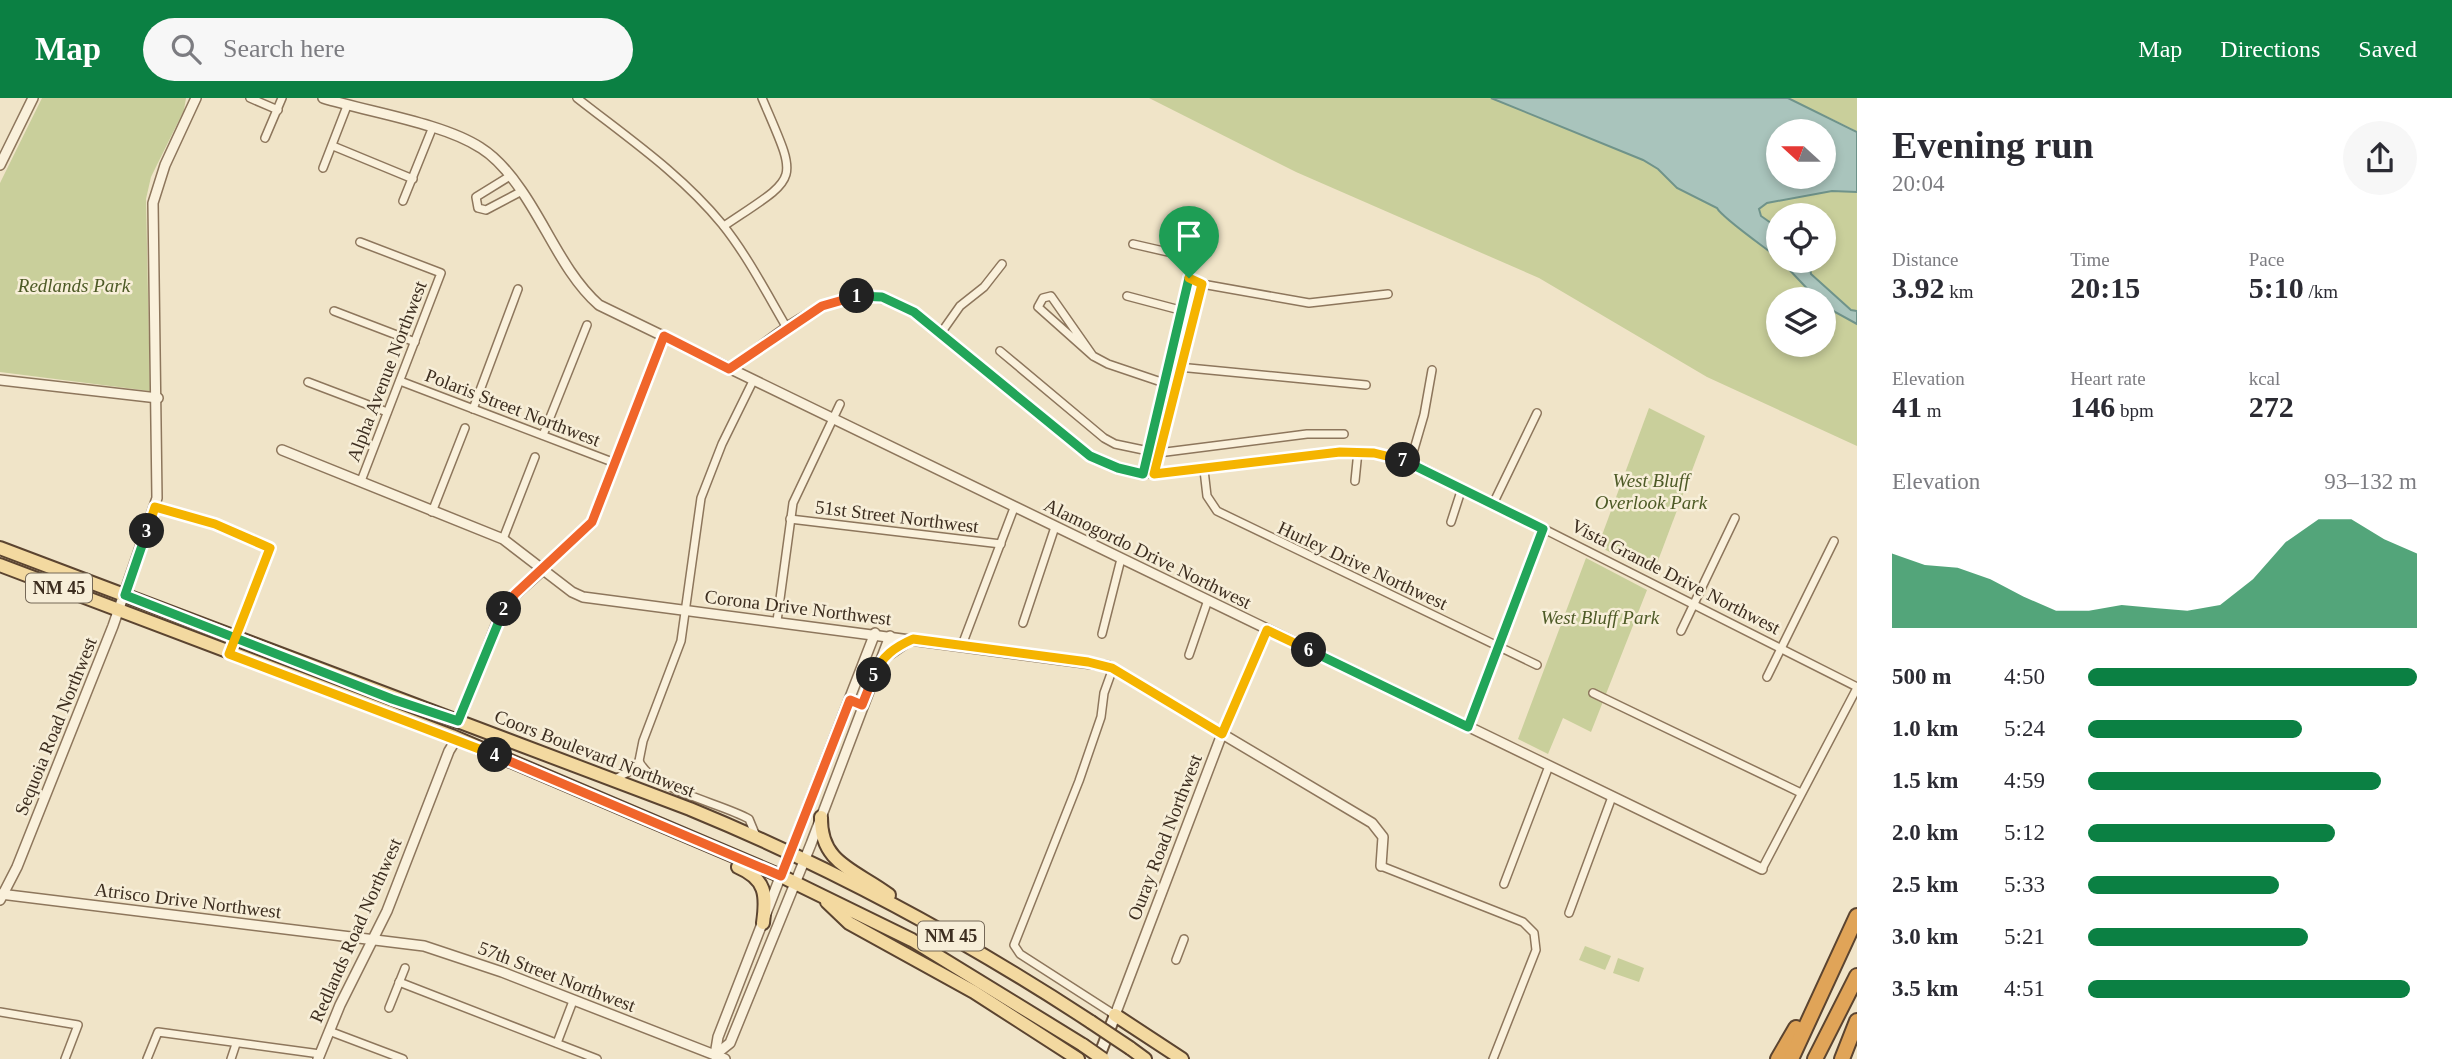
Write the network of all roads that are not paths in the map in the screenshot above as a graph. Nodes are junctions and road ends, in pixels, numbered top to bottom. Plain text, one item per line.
1 (33, 98) edge
2 (194, 98) edge
3 (250, 98) edge
4 (282, 98) edge
5 (323, 98) edge
6 (762, 98) edge
7 (577, 99) edge
8 (342, 102) edge
9 (278, 110) junction
10 (432, 129) junction
11 (265, 138) dead end
12 (333, 146) junction
13 (0, 165) edge
14 (323, 168) dead end
15 (510, 176) junction
16 (413, 178) junction
17 (522, 191) junction
18 (403, 201) dead end
19 (724, 226) junction
20 (360, 242) dead end
21 (1133, 244) dead end
22 (1002, 264) dead end
23 (1189, 278) junction
24 (1202, 284) junction
25 (518, 289) dead end
26 (1388, 294) dead end
27 (1127, 296) dead end
28 (1182, 310) junction
29 (334, 312) dead end
30 (1195, 314) junction
31 (587, 326) dead end
32 (787, 328) junction
33 (941, 333) junction
34 (664, 336) junction
35 (415, 342) junction
36 (1000, 351) dead end
37 (1093, 356) junction
38 (1168, 366) junction
39 (1182, 366) junction
40 (729, 369) junction
41 (1432, 370) dead end
42 (0, 380) edge
43 (400, 381) junction
44 (753, 381) junction
45 (308, 382) dead end
46 (1164, 384) junction
47 (1366, 385) dead end
48 (1176, 387) junction
49 (158, 398) junction
50 (840, 404) dead end
51 (473, 409) junction
52 (387, 412) junction
53 (1537, 413) dead end
54 (833, 420) junction
55 (466, 428) dead end
56 (1344, 434) dead end
57 (543, 435) junction
58 (282, 450) dead end
59 (1358, 451) junction
60 (1148, 452) junction
61 (1158, 453) junction
62 (535, 457) dead end
63 (615, 463) junction
64 (1410, 463) junction
65 (1204, 470) junction
66 (1143, 474) junction
67 (1154, 474) junction
68 (361, 481) junction
69 (1356, 481) dead end
70 (1462, 488) junction
71 (1493, 504) junction
72 (155, 507) junction
73 (1014, 508) junction
74 (432, 512) junction
75 (1735, 518) dead end
76 (790, 519) junction
77 (1451, 522) dead end
78 (1055, 527) junction
79 (1543, 529) junction
80 (503, 539) junction
81 (1833, 541) dead end
82 (1001, 544) junction
83 (0, 548) edge
84 (1121, 559) junction
85 (0, 565) edge
86 (544, 569) junction
87 (125, 595) junction
88 (1208, 600) junction
89 (1693, 606) junction
90 (685, 610) junction
91 (119, 611) junction
92 (777, 621) junction
93 (1023, 623) dead end
94 (1267, 630) junction
95 (1681, 631) dead end
96 (875, 633) junction
97 (1102, 634) dead end
98 (890, 636) junction
99 (234, 638) junction
100 (913, 639) junction
101 (962, 645) junction
102 (1499, 647) junction
103 (1780, 649) junction
104 (229, 654) junction
105 (1189, 655) dead end
106 (879, 662) junction
107 (1537, 665) dead end
108 (1112, 668) junction
109 (1767, 677) dead end
110 (1857, 687) edge
111 (1593, 693) dead end
112 (850, 700) junction
113 (862, 705) junction
114 (391, 714) junction
115 (458, 721) junction
116 (1468, 727) junction
117 (1222, 734) junction
118 (457, 738) junction
119 (527, 747) junction
120 (639, 761) junction
121 (1549, 766) junction
122 (612, 780) junction
123 (1801, 793) junction
124 (1612, 797) junction
125 (821, 817) junction
126 (756, 836) junction
127 (690, 839) junction
128 (791, 851) junction
129 (805, 858) junction
130 (1381, 866) joint
131 (1762, 869) joint
132 (781, 876) junction
133 (795, 883) junction
134 (1504, 884) dead end
135 (819, 894) junction
136 (1, 897) edge
137 (1569, 913) dead end
138 (917, 916) junction
139 (1857, 916) edge
140 (763, 923) junction
141 (1184, 939) dead end
142 (373, 941) junction
143 (1176, 960) dead end
144 (1832, 966) junction
145 (405, 968) dead end
146 (1857, 976) edge
147 (399, 982) junction
148 (573, 1001) junction
149 (389, 1008) dead end
150 (0, 1012) edge
151 (1115, 1015) junction
152 (1857, 1021) edge
153 (329, 1031) junction
154 (557, 1043) junction
155 (236, 1044) junction
156 (319, 1056) edge
157 (714, 1057) edge
158 (65, 1059) edge
159 (147, 1059) edge
160 (231, 1059) edge
161 (403, 1059) edge
162 (597, 1059) edge
163 (725, 1059) edge
164 (1078, 1059) edge
165 (1100, 1059) edge
166 (1145, 1059) edge
167 (1182, 1059) edge
168 (1493, 1059) edge
169 (1778, 1059) edge
170 (1791, 1059) edge
171 (1815, 1059) edge
172 (1842, 1059) edge

1 - 13 street
2 - 49 street, Sequoia Road Northwest
3 - 9 street
4 - 9 street
5 - 8 street
6 - 19 street
7 - 19 street
8 - 10 street
8 - 12 street
9 - 11 street
10 - 15 street
10 - 16 street
12 - 14 street
12 - 16 street
15 - 17 street
15 - 17 street
16 - 18 street
17 - 34 street, Alamogordo Drive Northwest
19 - 32 street
20 - 35 street, Alpha Avenue Northwest
21 - 23 street
22 - 33 street
23 - 24 street
23 - 28 street
24 - 26 street
24 - 30 street
25 - 51 street
27 - 28 street
28 - 30 street
28 - 38 street
29 - 35 street
30 - 39 street
31 - 57 street
32 - 33 street, Vista Grande Drive Northwest
32 - 40 street, Vista Grande Drive Northwest
33 - 66 street, Vista Grande Drive Northwest
34 - 40 street, Alamogordo Drive Northwest
34 - 63 street
35 - 43 street, Alpha Avenue Northwest
36 - 60 street
37 - 37 street
37 - 46 street
38 - 39 street
38 - 46 street
39 - 47 street
39 - 48 street
40 - 44 street, Alamogordo Drive Northwest
41 - 64 street
42 - 49 street
43 - 51 street, Polaris Street Northwest
43 - 52 street, Alpha Avenue Northwest
44 - 54 street, Alamogordo Drive Northwest
44 - 90 street
45 - 52 street
46 - 48 street
46 - 60 street
48 - 61 street
49 - 72 street, Sequoia Road Northwest
50 - 54 street
51 - 57 street, Polaris Street Northwest
52 - 68 street, Alpha Avenue Northwest
53 - 71 street
54 - 73 street, Alamogordo Drive Northwest
54 - 76 street
55 - 74 street
56 - 61 street
57 - 63 street, Polaris Street Northwest
58 - 68 street, Corona Drive Northwest
59 - 64 street, Vista Grande Drive Northwest
59 - 65 street, Vista Grande Drive Northwest
59 - 69 street
60 - 61 street
60 - 66 street
61 - 67 street
62 - 80 street
63 - 86 street
64 - 70 street, Vista Grande Drive Northwest
65 - 67 street, Vista Grande Drive Northwest
65 - 102 street, Hurley Drive Northwest
66 - 67 street, Vista Grande Drive Northwest
68 - 74 street, Corona Drive Northwest
70 - 71 street, Vista Grande Drive Northwest
70 - 77 street
71 - 79 street, Vista Grande Drive Northwest
72 - 87 street, Sequoia Road Northwest
72 - 99 street
73 - 78 street, Alamogordo Drive Northwest
73 - 82 street
74 - 80 street, Corona Drive Northwest
75 - 89 street
76 - 82 street, 51st Street Northwest
76 - 92 street
78 - 84 street, Alamogordo Drive Northwest
78 - 93 street
79 - 89 street, Vista Grande Drive Northwest
79 - 102 street
80 - 86 street, Corona Drive Northwest
81 - 103 street
82 - 101 street
83 - 87 main road, Coors Boulevard Northwest / NM 45
84 - 88 street, Alamogordo Drive Northwest
84 - 97 street
85 - 91 main road, Coors Boulevard Northwest / NM 45
86 - 90 street, Corona Drive Northwest
86 - 115 street
87 - 91 street, Sequoia Road Northwest
87 - 99 main road, Coors Boulevard Northwest / NM 45
88 - 94 street, Alamogordo Drive Northwest
88 - 105 street
89 - 95 street
89 - 103 street, Vista Grande Drive Northwest
90 - 92 street, Corona Drive Northwest
90 - 120 street
91 - 104 main road, Coors Boulevard Northwest / NM 45
91 - 136 street, Sequoia Road Northwest
92 - 96 street, Corona Drive Northwest
94 - 116 street, Alamogordo Drive Northwest
94 - 117 street, Ouray Road Northwest
96 - 98 street, Corona Drive Northwest
96 - 112 street
98 - 100 street, Corona Drive Northwest
98 - 106 street
99 - 104 street
99 - 115 main road, Coors Boulevard Northwest / NM 45
100 - 101 street, Corona Drive Northwest
100 - 106 street
101 - 108 street, Corona Drive Northwest
102 - 107 street, Hurley Drive Northwest
102 - 116 street
103 - 109 street
103 - 110 street, Vista Grande Drive Northwest
104 - 114 main road, Coors Boulevard Northwest / NM 45
106 - 113 street
108 - 117 street, Corona Drive Northwest
108 - 151 street
110 - 123 street
111 - 123 street
112 - 113 street
112 - 128 street
113 - 125 street
114 - 115 main road
114 - 118 main road, Coors Boulevard Northwest / NM 45
115 - 119 main road, Coors Boulevard Northwest / NM 45
116 - 121 street, Alamogordo Drive Northwest
117 - 130 street, Corona Drive Northwest
117 - 151 street, Ouray Road Northwest
118 - 119 main road
118 - 127 main road, Coors Boulevard Northwest / NM 45
118 - 142 street, Redlands Road Northwest
119 - 122 main road, Coors Boulevard Northwest / NM 45
120 - 122 street
120 - 126 street
121 - 124 street, Alamogordo Drive Northwest
121 - 134 street
122 - 126 main road, Coors Boulevard Northwest / NM 45
123 - 131 street
124 - 131 street, Alamogordo Drive Northwest
124 - 137 street
125 - 129 street
125 - 138 main road
126 - 128 main road, Coors Boulevard Northwest / NM 45
127 - 132 main road, Coors Boulevard Northwest / NM 45
127 - 140 main road
128 - 129 main road, Coors Boulevard Northwest / NM 45
128 - 132 street
129 - 133 street
129 - 138 main road, Coors Boulevard Northwest / NM 45
130 - 168 street, Corona Drive Northwest
132 - 133 main road, Coors Boulevard Northwest / NM 45
132 - 140 street
133 - 135 main road, Coors Boulevard Northwest / NM 45
133 - 157 street
135 - 164 main road
135 - 165 main road, Coors Boulevard Northwest / NM 45, bridge
136 - 142 street, Atrisco Drive Northwest
138 - 166 main road, Coors Boulevard Northwest / NM 45, bridge
139 - 144 highway
140 - 157 street
141 - 143 street
142 - 148 street, 57th Street Northwest
142 - 153 street, Redlands Road Northwest
144 - 169 highway
144 - 170 highway
145 - 147 street
146 - 171 highway
147 - 149 street
147 - 154 street
148 - 154 street
148 - 157 street, 57th Street Northwest
150 - 158 street
151 - 165 main road, Ouray Road Northwest
151 - 167 main road
152 - 172 highway
153 - 156 street, Redlands Road Northwest
153 - 161 street
154 - 162 street
155 - 156 street
155 - 159 street
155 - 160 street
157 - 163 street, 57th Street Northwest

